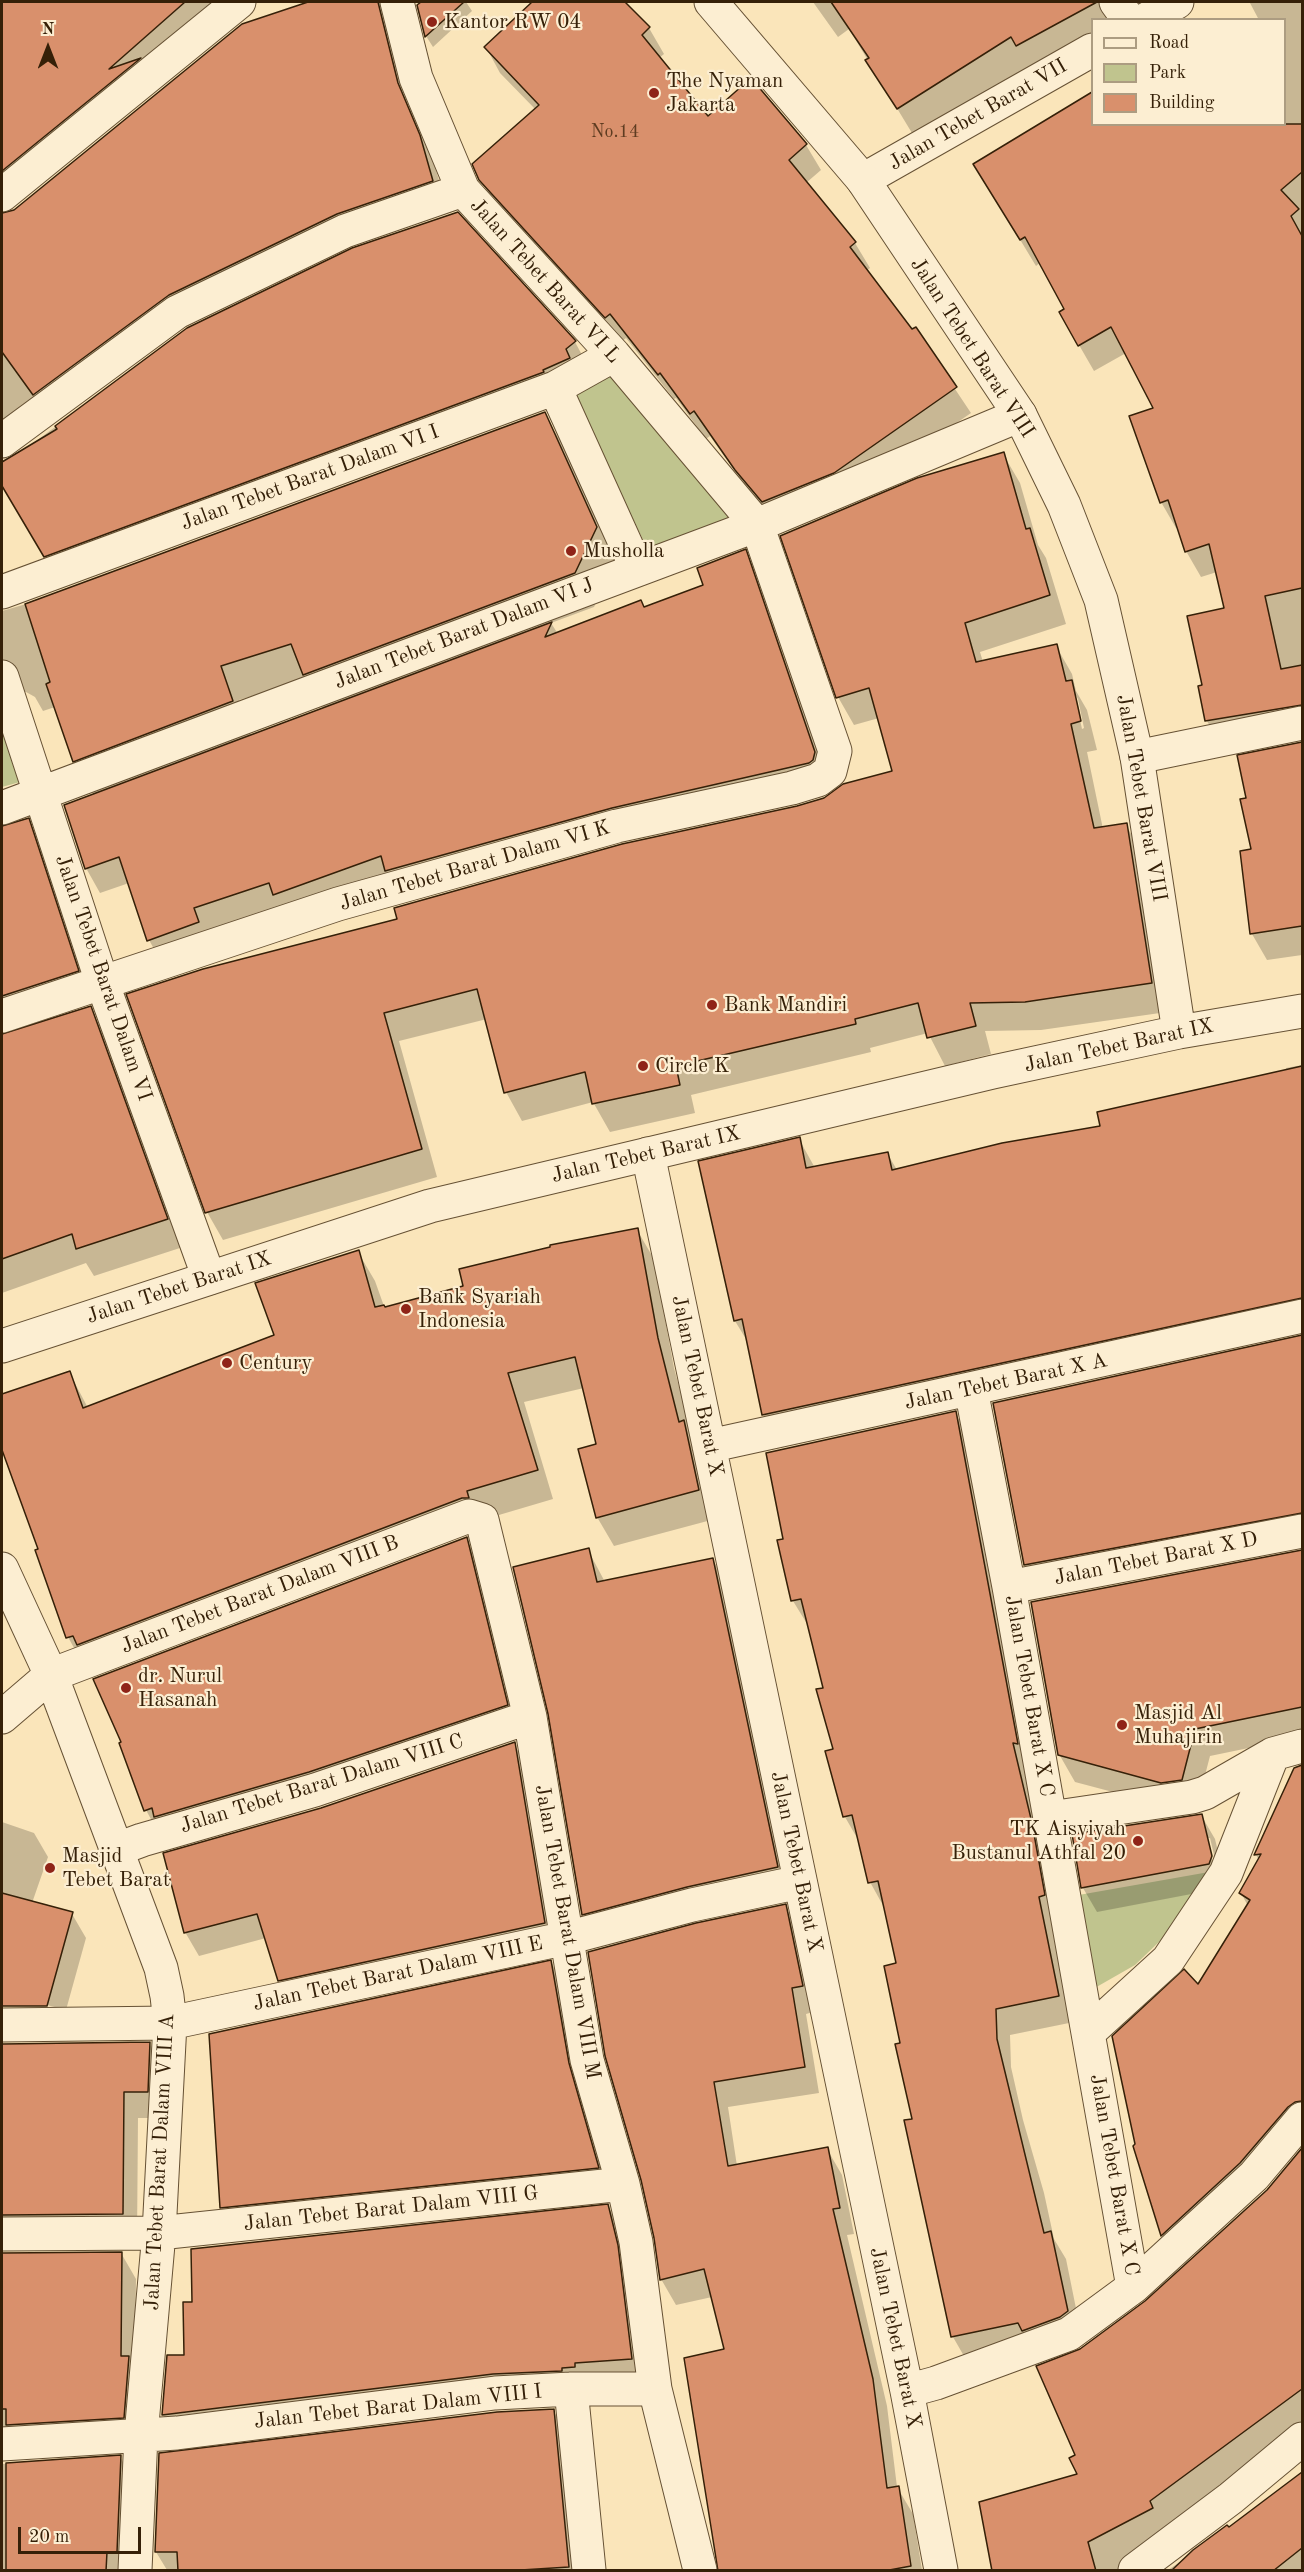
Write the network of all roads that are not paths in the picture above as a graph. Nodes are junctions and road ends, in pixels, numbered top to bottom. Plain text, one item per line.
1 (239, 2) edge
2 (397, 2) edge
3 (711, 2) edge
4 (1116, 2) edge
5 (1177, 2) edge
6 (1127, 18) edge
7 (1149, 18) edge
8 (1091, 51) edge
9 (863, 180) junction
10 (462, 190) junction
11 (2, 195) edge
12 (615, 355) junction
13 (555, 387) junction
14 (1020, 415) junction
15 (2, 441) edge
16 (757, 525) junction
17 (637, 569) junction
18 (2, 592) edge
19 (2, 677) edge
20 (7, 710) edge
21 (1302, 723) edge
22 (1137, 757) junction
23 (40, 794) junction
24 (2, 808) edge
25 (102, 982) junction
26 (1302, 1011) edge
27 (2, 1016) edge
28 (1179, 1032) junction
29 (648, 1154) junction
30 (208, 1278) junction
31 (1302, 1316) edge
32 (2, 1346) edge
33 (971, 1389) junction
34 (709, 1446) junction
35 (469, 1516) joint
36 (1302, 1532) edge
37 (2, 1569) edge
38 (1010, 1587) junction
39 (51, 1675) junction
40 (2, 1717) edge
41 (530, 1717) junction
42 (1288, 1750) edge
43 (1050, 1818) junction
44 (115, 1850) junction
45 (800, 1882) junction
46 (567, 1938) junction
47 (170, 2023) junction
48 (2, 2025) edge
49 (1089, 2032) junction
50 (1302, 2119) edge
51 (623, 2184) junction
52 (159, 2233) junction
53 (2, 2234) edge
54 (1133, 2287) junction
55 (571, 2389) junction
56 (655, 2389) junction
57 (907, 2391) junction
58 (141, 2435) junction
59 (1302, 2439) edge
60 (2, 2444) edge
61 (135, 2571) edge
62 (589, 2571) edge
63 (700, 2571) edge
64 (941, 2571) edge
65 (1135, 2571) edge

1 - 11 street
2 - 10 street, Jalan Tebet Barat VI L
3 - 9 street, Jalan Tebet Barat VIII
4 - 6 street
5 - 7 street
8 - 9 street, Jalan Tebet Barat VII
9 - 14 street, Jalan Tebet Barat VIII
10 - 12 street, Jalan Tebet Barat VI L
10 - 15 street
12 - 13 street, Jalan Tebet Barat Dalam VI I
12 - 16 street, Jalan Tebet Barat VI L
13 - 17 street
13 - 18 street, Jalan Tebet Barat Dalam VI I
14 - 16 street, Jalan Tebet Barat Dalam VI J
14 - 22 street, Jalan Tebet Barat VIII
16 - 17 street, Jalan Tebet Barat Dalam VI J
16 - 25 street, Jalan Tebet Barat Dalam VI K
17 - 23 street, Jalan Tebet Barat Dalam VI J
19 - 20 street, Jalan Tebet Barat Dalam VI
20 - 23 street, Jalan Tebet Barat Dalam VI
21 - 22 street
22 - 28 street, Jalan Tebet Barat VIII
23 - 24 street, Jalan Tebet Barat Dalam VI J
23 - 25 street, Jalan Tebet Barat Dalam VI
25 - 27 street, Jalan Tebet Barat Dalam VI K
25 - 30 street, Jalan Tebet Barat Dalam VI
26 - 28 street, Jalan Tebet Barat IX
28 - 29 street, Jalan Tebet Barat IX
29 - 30 street, Jalan Tebet Barat IX
29 - 34 street, Jalan Tebet Barat X
30 - 32 street, Jalan Tebet Barat IX
31 - 33 street, Jalan Tebet Barat X A
33 - 34 street, Jalan Tebet Barat X A
33 - 38 street, Jalan Tebet Barat X C
34 - 45 street, Jalan Tebet Barat X
35 - 39 street, Jalan Tebet Barat Dalam VIII B
35 - 41 street, Jalan Tebet Barat Dalam VIII M
36 - 38 street, Jalan Tebet Barat X D
37 - 39 street, Jalan Tebet Barat Dalam VIII A
38 - 43 street, Jalan Tebet Barat X C
39 - 40 street, Jalan Tebet Barat Dalam VIII B
39 - 44 street, Jalan Tebet Barat Dalam VIII A
41 - 44 street, Jalan Tebet Barat Dalam VIII C
41 - 46 street, Jalan Tebet Barat Dalam VIII M
42 - 43 street
42 - 49 street
43 - 49 street, Jalan Tebet Barat X C
44 - 47 street, Jalan Tebet Barat Dalam VIII A
45 - 46 street, Jalan Tebet Barat Dalam VIII E
45 - 57 street, Jalan Tebet Barat X
46 - 47 street, Jalan Tebet Barat Dalam VIII E
46 - 51 street, Jalan Tebet Barat Dalam VIII M
47 - 48 street, Jalan Tebet Barat Dalam VIII E
47 - 52 street, Jalan Tebet Barat Dalam VIII A
49 - 54 street, Jalan Tebet Barat X C
50 - 54 street
51 - 52 street, Jalan Tebet Barat Dalam VIII G
51 - 56 street, Jalan Tebet Barat Dalam VIII M
52 - 53 street, Jalan Tebet Barat Dalam VIII G
52 - 58 street, Jalan Tebet Barat Dalam VIII A
54 - 57 street
55 - 56 street, Jalan Tebet Barat Dalam VIII I
55 - 58 street, Jalan Tebet Barat Dalam VIII I
55 - 62 street
56 - 63 street, Jalan Tebet Barat Dalam VIII M
57 - 64 street, Jalan Tebet Barat X
58 - 60 street, Jalan Tebet Barat Dalam VIII I
58 - 61 street, Jalan Tebet Barat Dalam VIII A
59 - 65 street

